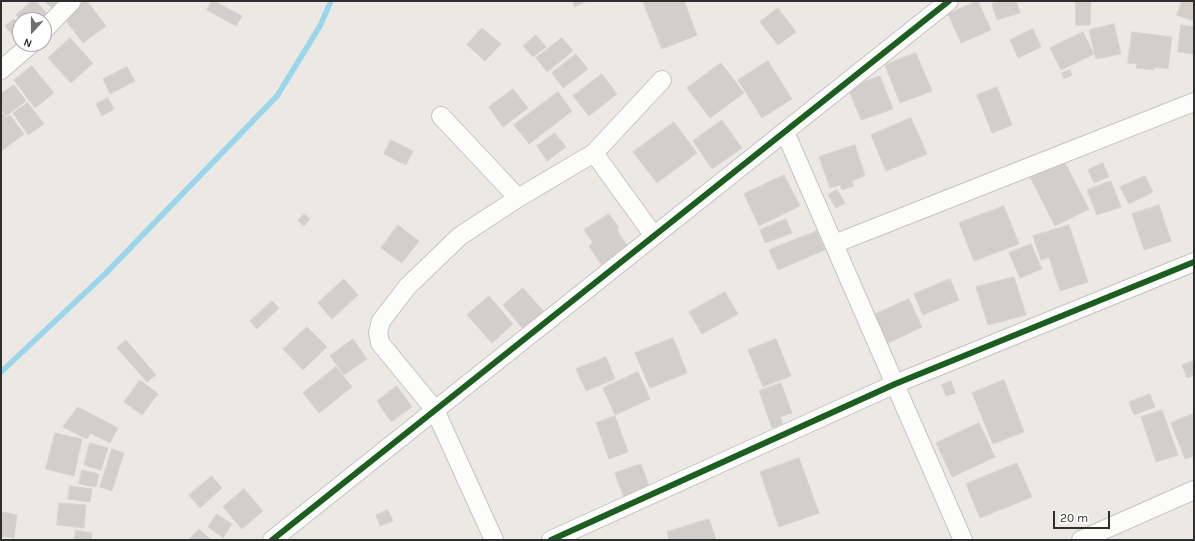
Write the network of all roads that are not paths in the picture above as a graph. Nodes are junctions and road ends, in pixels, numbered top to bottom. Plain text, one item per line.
1 (72, 1) edge
2 (949, 1) edge
3 (52, 22) edge
4 (22, 52) edge
5 (1, 70) edge
6 (662, 80) dead end
7 (1194, 102) edge
8 (441, 116) dead end
9 (785, 132) junction
10 (594, 153) junction
11 (518, 198) junction
12 (654, 236) junction
13 (834, 244) junction
14 (1194, 262) edge
15 (895, 384) junction
16 (435, 410) junction
17 (1194, 490) edge
18 (272, 540) edge
19 (494, 540) edge
20 (551, 540) edge
21 (964, 540) edge
22 (1081, 540) edge

1 - 3 street
2 - 9 street
4 - 5 street
6 - 10 street
7 - 13 street
8 - 11 street
9 - 12 street
9 - 13 street
10 - 11 street
10 - 12 street
11 - 16 street
12 - 16 street
13 - 15 street
14 - 15 street
15 - 20 street
15 - 21 street
16 - 18 street
16 - 19 street
17 - 22 street

